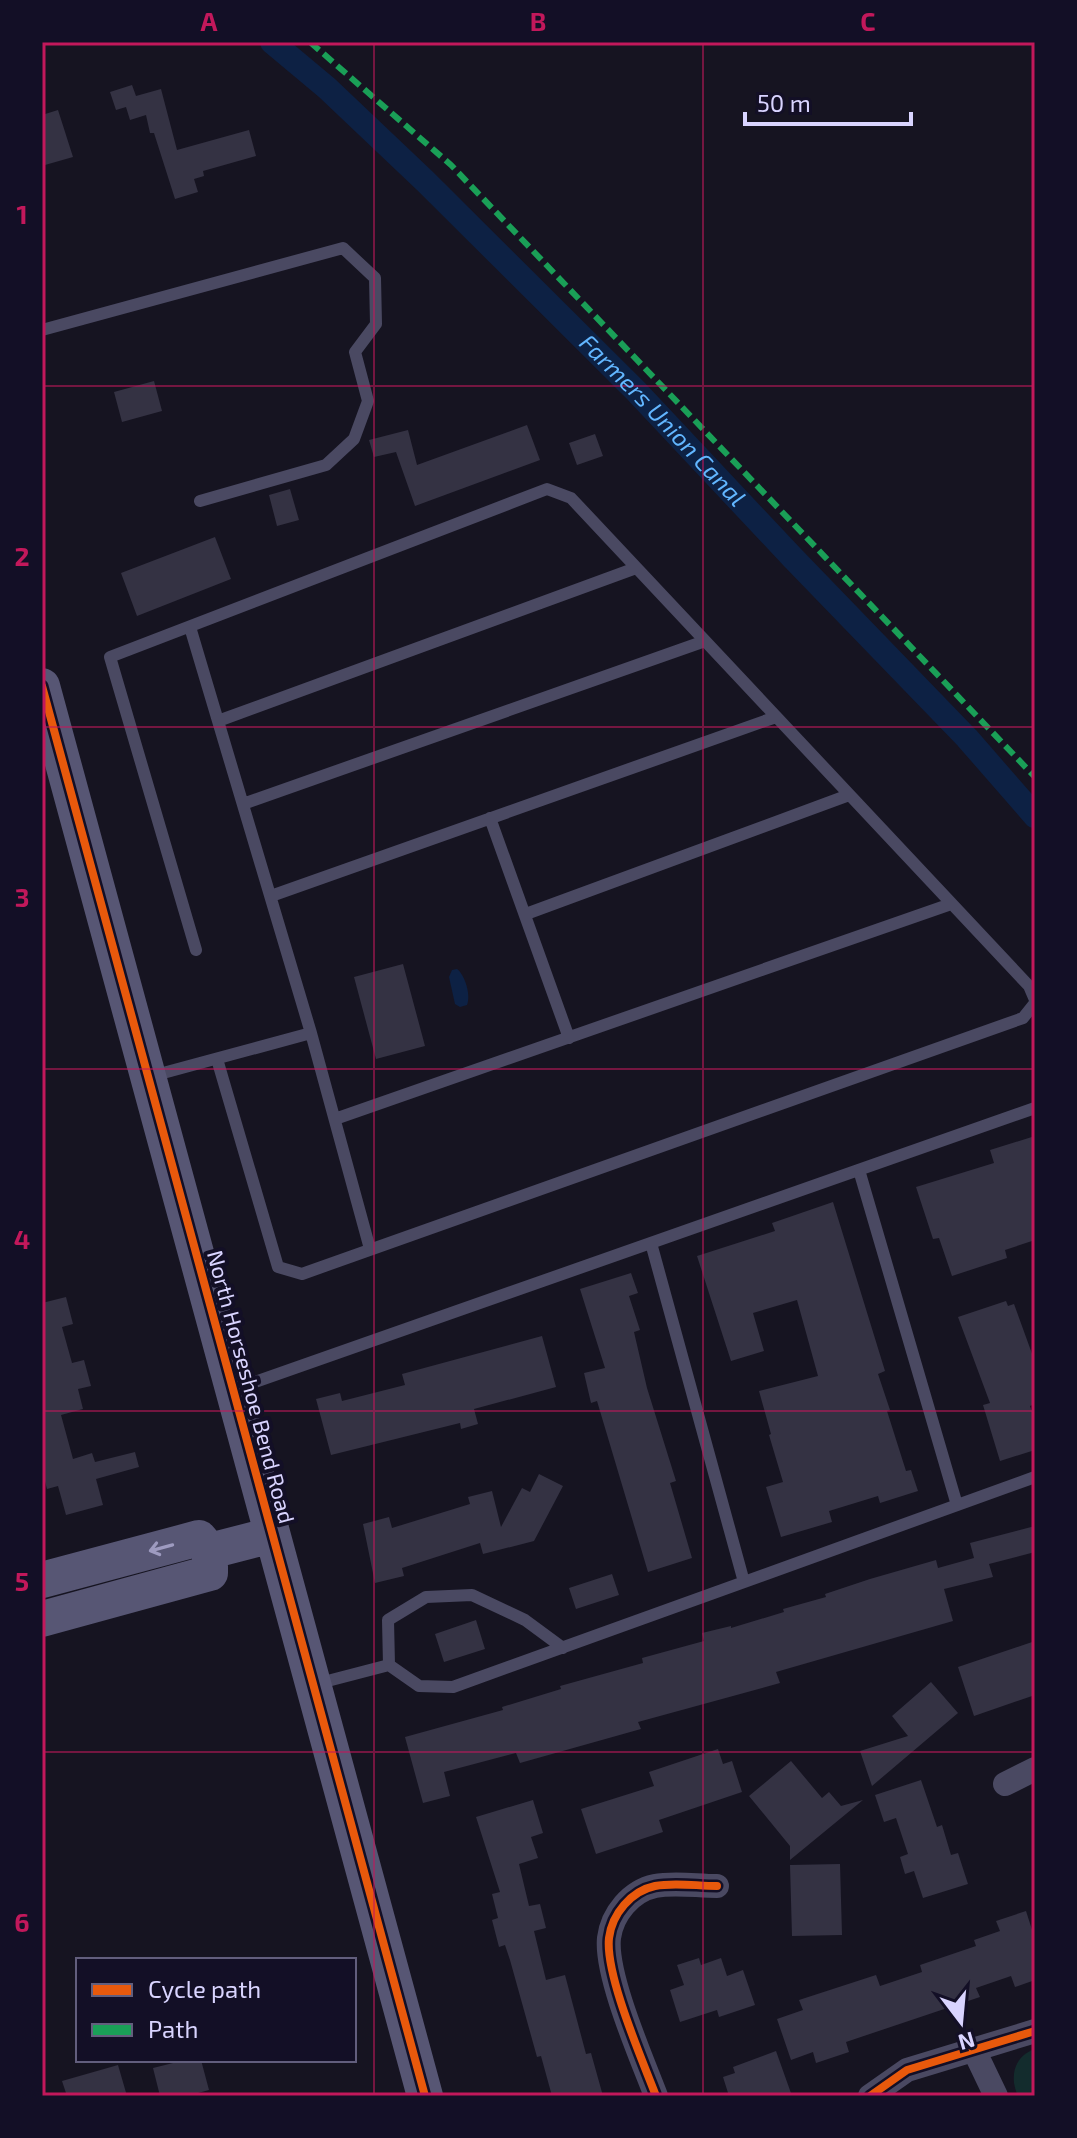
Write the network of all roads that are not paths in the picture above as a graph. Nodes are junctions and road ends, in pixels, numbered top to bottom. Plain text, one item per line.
1 (42, 330) edge
2 (200, 501) dead end
3 (636, 568) junction
4 (190, 627) junction
5 (705, 641) junction
6 (42, 686) edge
7 (776, 717) junction
8 (218, 721) junction
9 (849, 795) junction
10 (243, 804) junction
11 (490, 818) junction
12 (271, 896) junction
13 (951, 904) junction
14 (526, 914) junction
15 (196, 950) dead end
16 (1035, 1002) edge
17 (311, 1033) junction
18 (569, 1038) junction
19 (217, 1059) junction
20 (149, 1077) junction
21 (1035, 1108) edge
22 (335, 1119) junction
23 (859, 1170) junction
24 (651, 1243) junction
25 (370, 1249) junction
26 (233, 1389) junction
27 (1035, 1477) edge
28 (957, 1505) junction
29 (272, 1535) junction
30 (210, 1551) junction
31 (42, 1580) edge
32 (744, 1582) junction
33 (42, 1619) edge
34 (563, 1648) junction
35 (389, 1665) junction
36 (314, 1684) junction
37 (1035, 1769) edge
38 (1005, 1784) dead end
39 (717, 1886) dead end
40 (1035, 2031) edge
41 (974, 2050) junction
42 (425, 2096) edge
43 (656, 2096) edge
44 (870, 2096) edge
45 (996, 2096) edge

1 - 2 lane
3 - 4 lane
3 - 5 lane
3 - 8 lane
4 - 8 lane
4 - 15 lane
5 - 7 lane
5 - 10 lane
6 - 20 street, North Horseshoe Bend Road
7 - 9 lane
7 - 11 lane
8 - 10 lane
9 - 13 lane
9 - 14 lane
10 - 12 lane
11 - 12 lane
11 - 14 lane
12 - 17 lane
13 - 16 lane
13 - 18 lane
14 - 18 lane
16 - 25 lane
17 - 19 lane
17 - 22 lane
18 - 22 lane
19 - 20 lane
19 - 25 lane
20 - 26 street, North Horseshoe Bend Road
21 - 23 lane
22 - 25 lane
23 - 24 lane
23 - 28 lane
24 - 26 lane
24 - 32 lane
26 - 29 street, North Horseshoe Bend Road
27 - 28 lane
28 - 32 lane
29 - 30 street
29 - 36 street, North Horseshoe Bend Road
30 -> 31 street
30 - 33 street
32 - 34 lane
34 - 35 lane
34 - 35 lane
35 - 36 lane
36 - 42 street, North Horseshoe Bend Road
37 - 38 street
39 - 43 street
40 - 41 street
41 - 44 street
41 - 45 street

